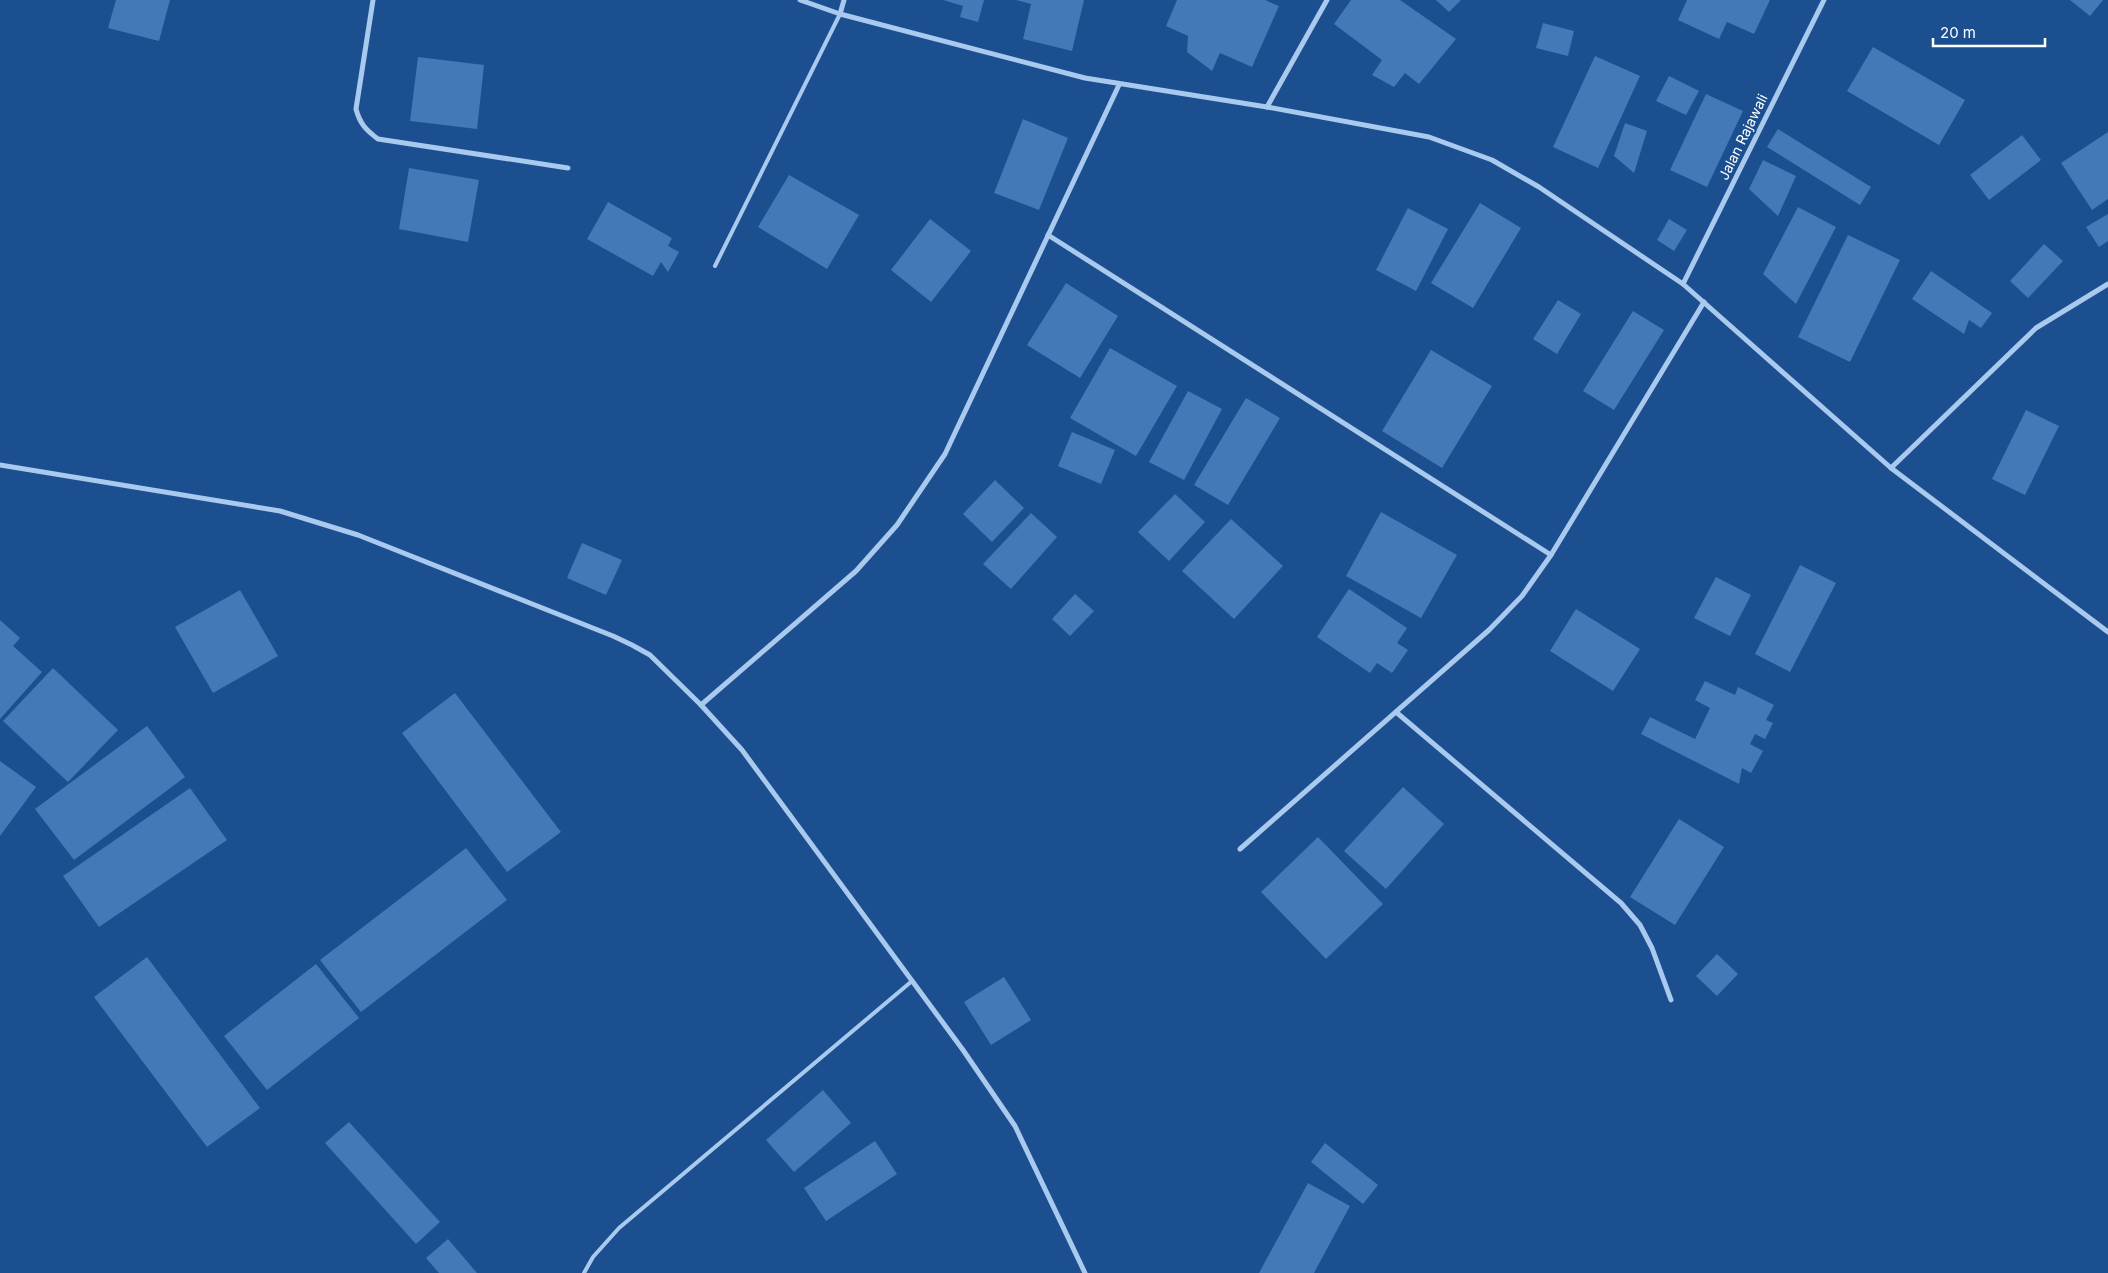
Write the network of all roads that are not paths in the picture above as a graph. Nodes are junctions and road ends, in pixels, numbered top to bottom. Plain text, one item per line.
1 (373, 0) edge
2 (800, 0) edge
3 (844, 0) edge
4 (1327, 0) edge
5 (1824, 0) edge
6 (840, 14) junction
7 (1119, 85) junction
8 (1267, 107) junction
9 (568, 168) dead end
10 (1048, 235) junction
11 (715, 266) dead end
12 (1683, 284) junction
13 (2108, 284) edge
14 (1704, 302) junction
15 (0, 465) edge
16 (1891, 468) junction
17 (1552, 555) junction
18 (2108, 632) edge
19 (700, 704) junction
20 (1396, 712) junction
21 (1240, 849) dead end
22 (912, 981) junction
23 (1671, 1000) dead end
24 (584, 1273) edge
25 (1085, 1273) edge

1 - 9 street
2 - 6 street
3 - 6 street
4 - 8 street
5 - 12 street, Jalan Rajawali
6 - 7 street
6 - 11 lane
7 - 8 street
7 - 10 street
8 - 12 street
10 - 17 street
10 - 19 street
12 - 14 street
13 - 16 street
14 - 16 street
14 - 17 street
15 - 19 street
16 - 18 street
17 - 20 street
19 - 22 street
20 - 21 street
20 - 23 street
22 - 24 lane
22 - 25 street

